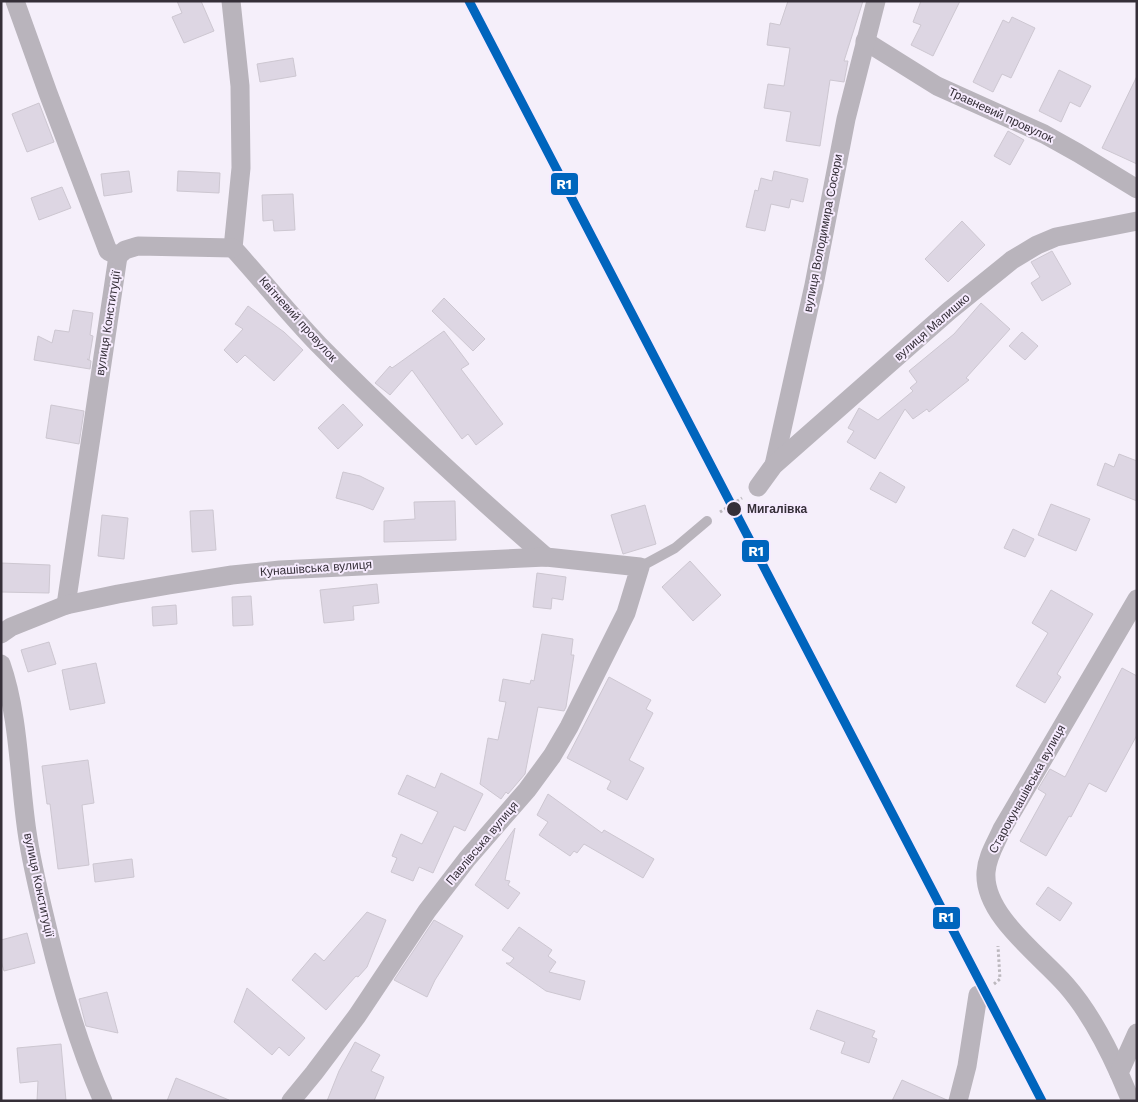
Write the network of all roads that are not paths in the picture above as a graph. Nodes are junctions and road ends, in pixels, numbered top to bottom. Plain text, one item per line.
1 (16, 1) edge
2 (231, 1) edge
3 (876, 1) edge
4 (865, 40) junction
5 (1137, 189) edge
6 (1137, 221) edge
7 (234, 248) junction
8 (118, 256) junction
9 (774, 465) junction
10 (758, 487) road end
11 (707, 521) road end
12 (546, 557) junction
13 (640, 567) junction
14 (1137, 600) edge
15 (66, 605) junction
16 (1, 634) edge
17 (1, 664) edge
18 (978, 995) road end
19 (1137, 1034) edge
20 (1120, 1073) junction
21 (103, 1101) edge
22 (291, 1101) edge
23 (958, 1101) edge
24 (1131, 1101) edge

1 - 8 street, вулиця Конституції
2 - 7 street
3 - 4 street, вулиця Володимира Сосюри
4 - 5 street, Травневий провулок
4 - 9 street, вулиця Володимира Сосюри
6 - 9 street, вулиця Малишко
7 - 8 street
7 - 12 street, Квітневий провулок
8 - 15 street, вулиця Конституції
9 - 10 street, вулиця Малишко
11 - 13 lane
12 - 13 street, Кунашівська вулиця
12 - 15 street, Кунашівська вулиця
13 - 22 street, Павлівська вулиця
14 - 20 street, Старокунашівська вулиця
15 - 16 street, Кунашівська вулиця
17 - 21 street, вулиця Конституції
18 - 23 street
19 - 20 street
20 - 24 street, Старокунашівська вулиця

